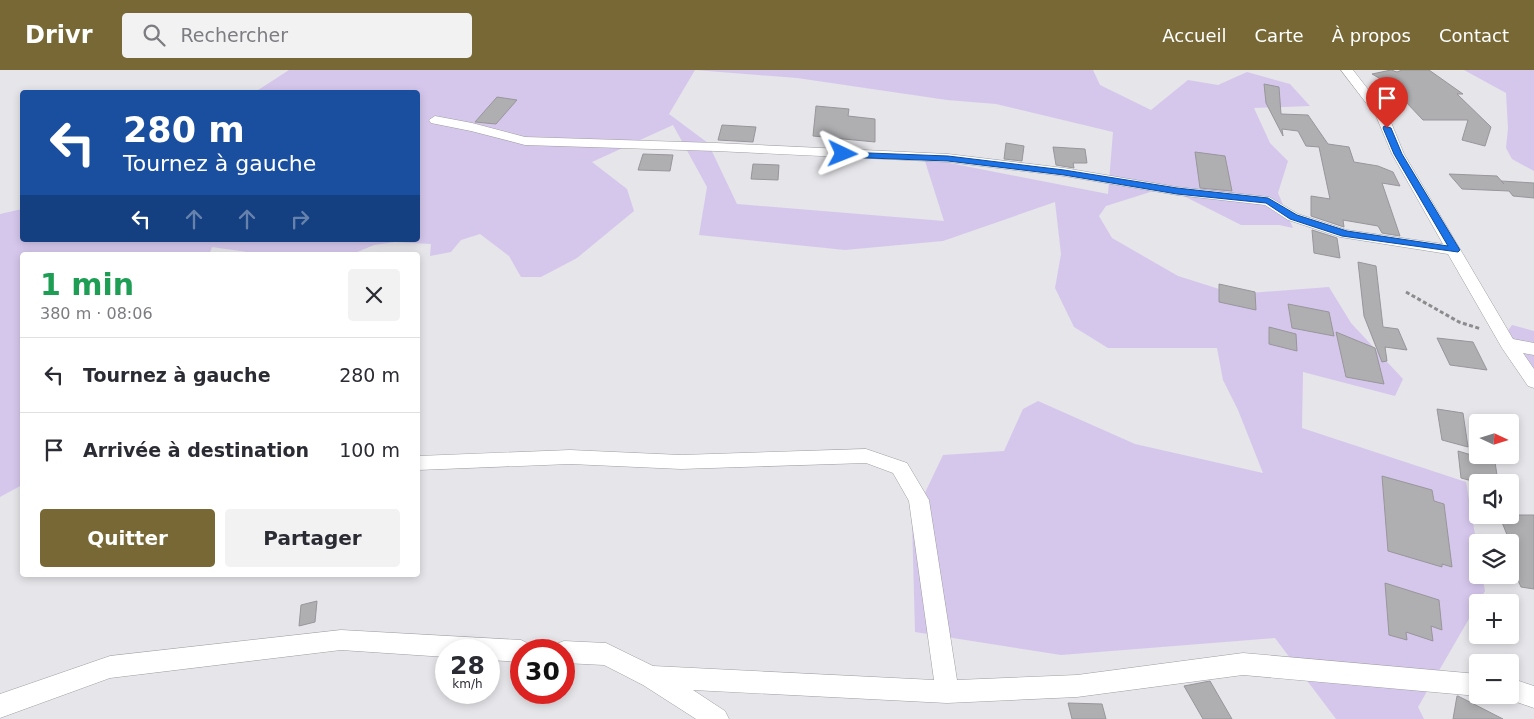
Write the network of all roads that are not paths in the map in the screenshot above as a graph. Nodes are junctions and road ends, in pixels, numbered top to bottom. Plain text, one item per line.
1 (1348, 70) edge
2 (435, 120) dead end
3 (1455, 250) junction
4 (1506, 340) junction
5 (1534, 349) edge
6 (1534, 382) edge
7 (420, 463) edge
8 (510, 649) edge
9 (575, 653) edge
10 (651, 677) junction
11 (1469, 684) edge
12 (947, 692) junction
13 (1519, 692) edge
14 (1534, 697) edge
15 (0, 706) edge
16 (717, 719) edge

1 - 3 street
2 - 3 street
3 - 4 street
4 - 5 street
4 - 6 street
7 - 12 street
8 - 15 street
9 - 10 street
10 - 12 street
10 - 16 street
11 - 12 street
13 - 14 street

